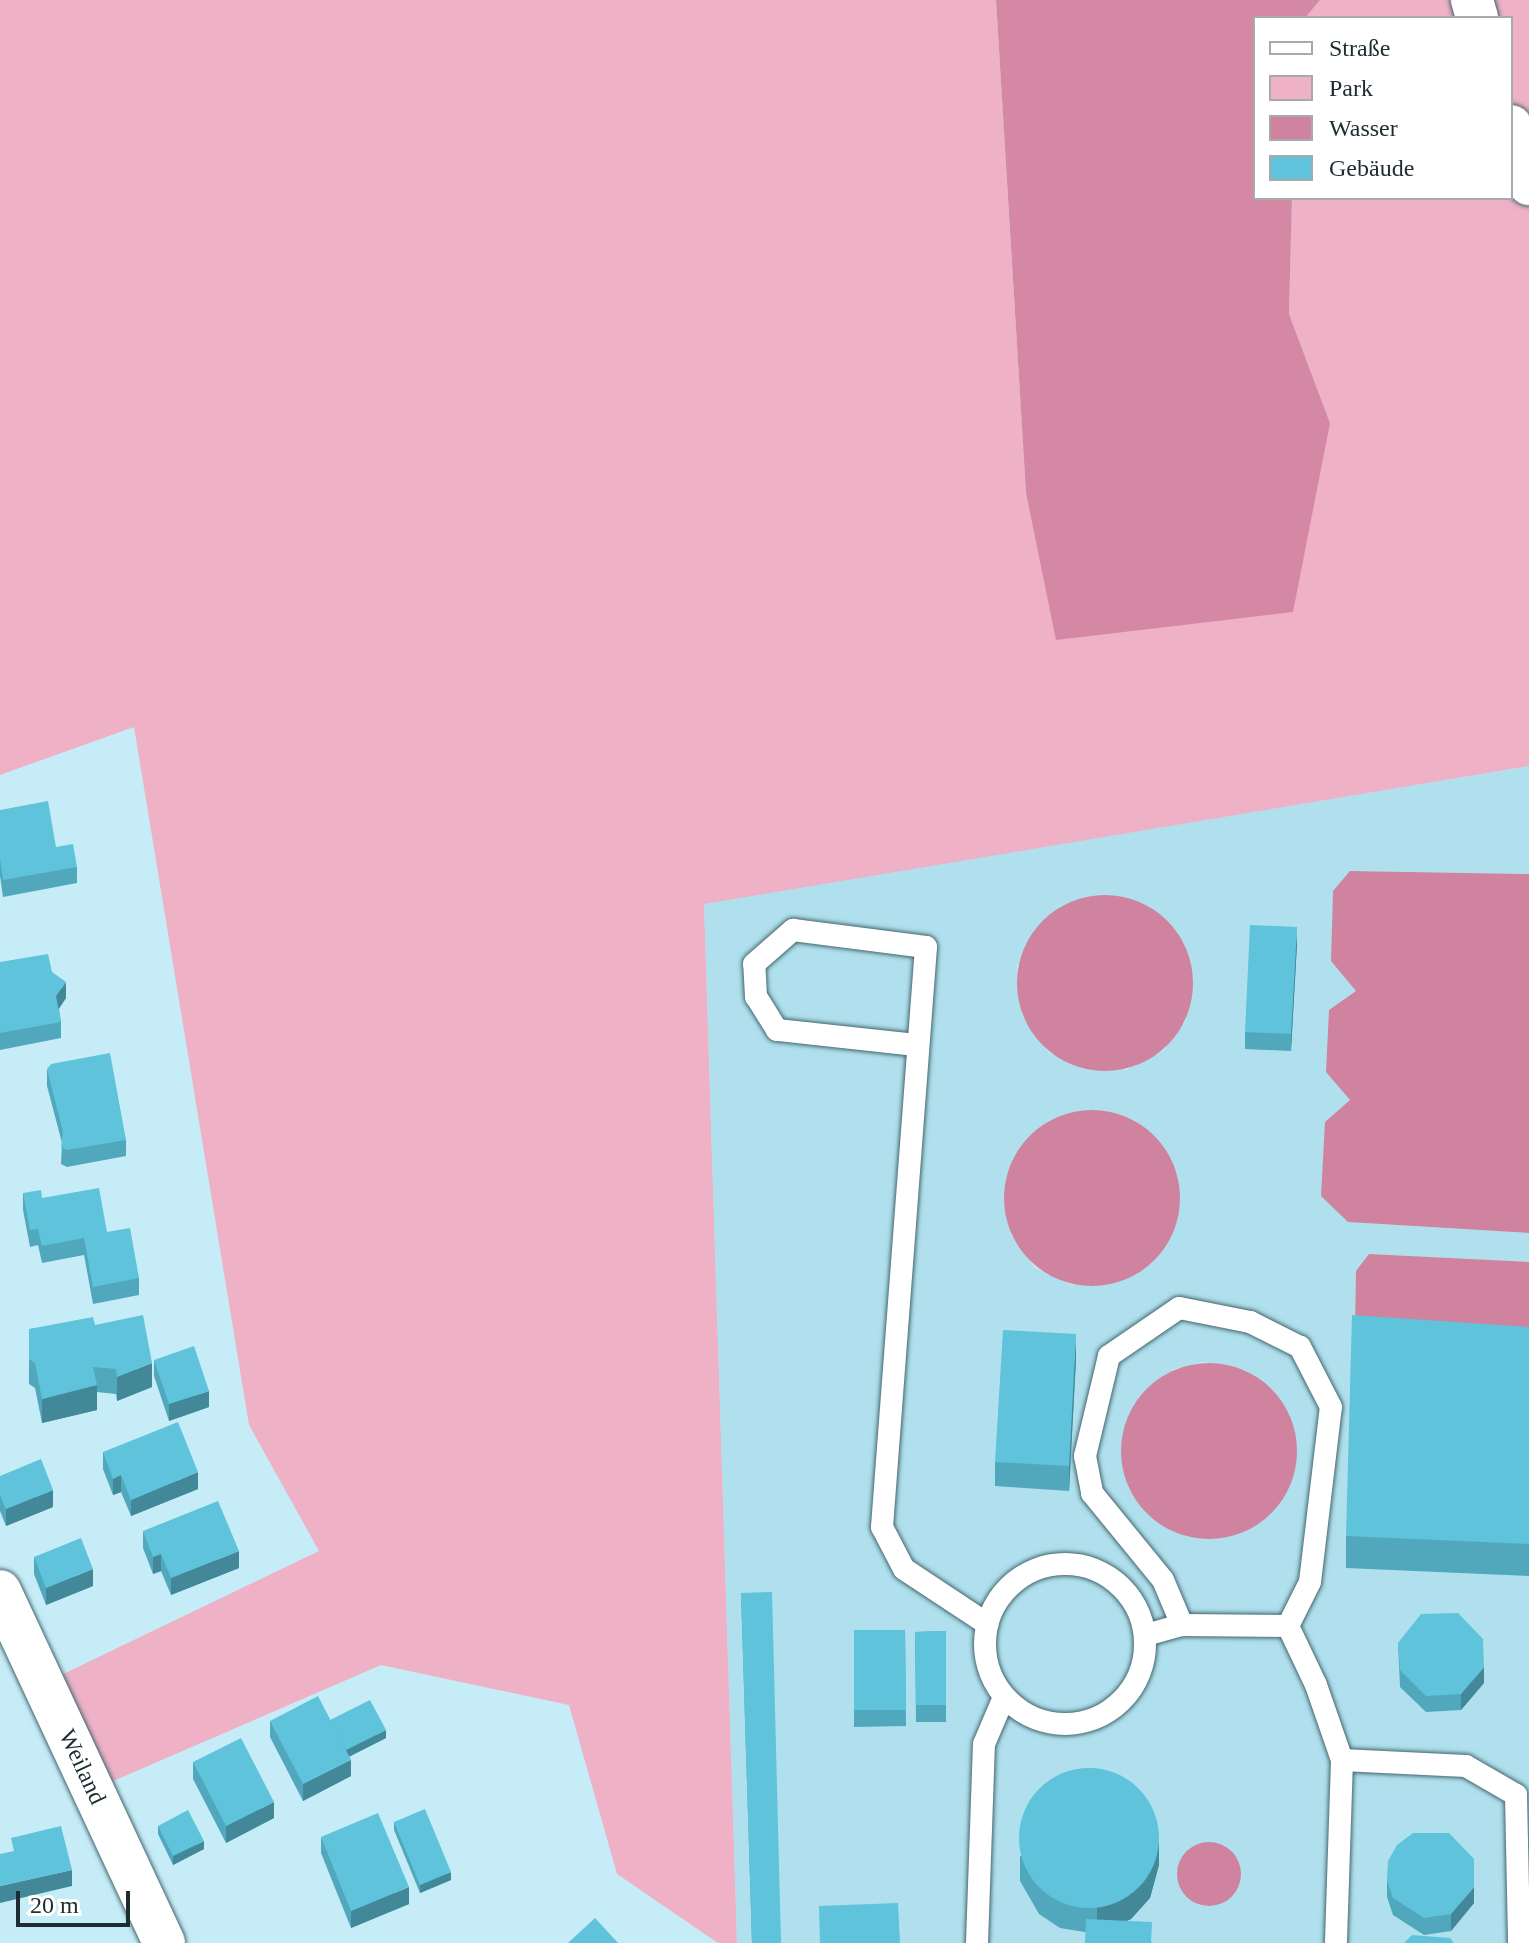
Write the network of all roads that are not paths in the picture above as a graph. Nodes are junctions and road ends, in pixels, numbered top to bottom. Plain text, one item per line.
1 (1513, 132) edge
2 (1529, 184) edge
3 (916, 1045) junction
4 (0, 1591) edge
5 (987, 1624) junction
6 (1182, 1625) junction
7 (1288, 1626) junction
8 (1146, 1635) junction
9 (1004, 1697) junction
10 (1342, 1760) junction
11 (164, 1943) edge
12 (977, 1943) edge
13 (1336, 1943) edge
14 (1519, 1943) edge

1 - 2 street
3 - 3 lane
3 - 5 lane
4 - 11 street, Weiland
5 - 8 lane
5 - 9 lane
6 - 7 lane
6 - 7 lane
6 - 8 lane
7 - 10 lane
8 - 9 lane
9 - 12 lane
10 - 13 lane
10 - 14 lane

